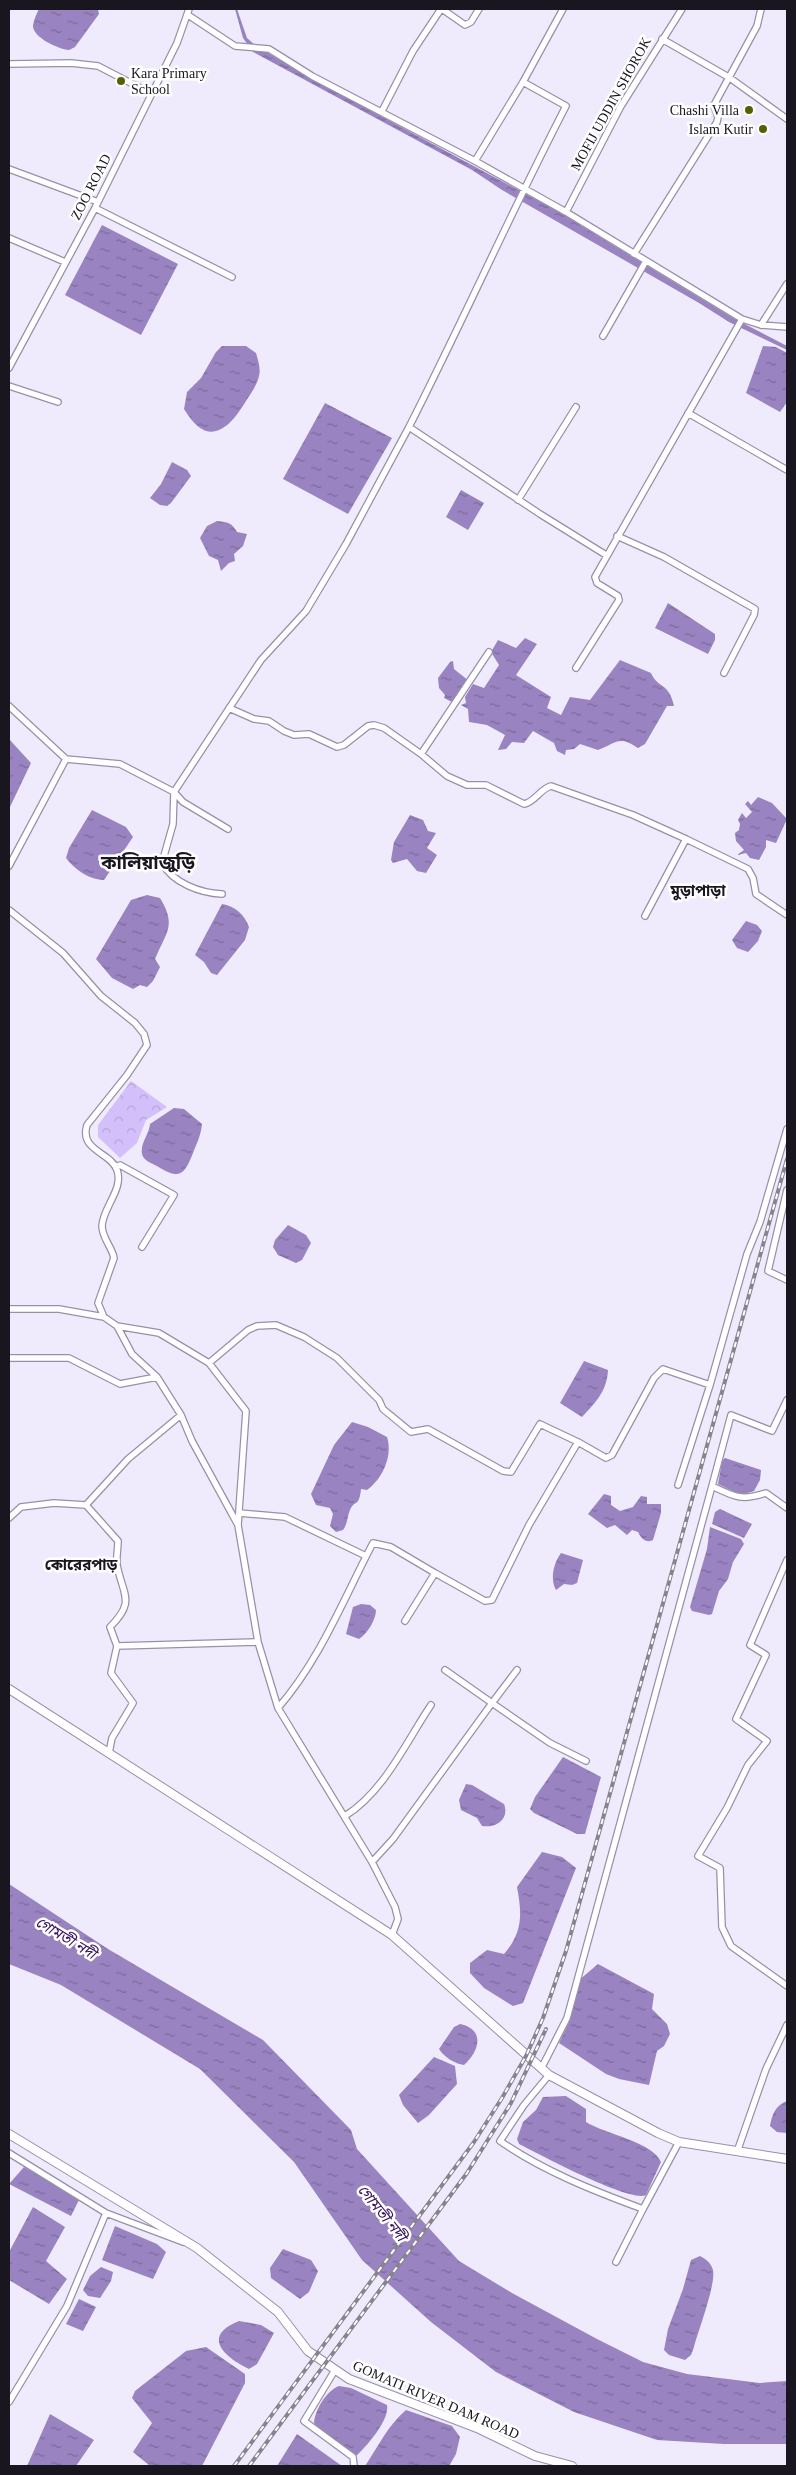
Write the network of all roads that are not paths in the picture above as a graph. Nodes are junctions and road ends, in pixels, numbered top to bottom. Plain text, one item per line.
1 (441, 9) edge
2 (479, 9) edge
3 (563, 9) edge
4 (682, 9) edge
5 (761, 9) edge
6 (189, 12) edge
7 (662, 39) junction
8 (9, 64) edge
9 (730, 78) junction
10 (523, 82) junction
11 (152, 94) junction
12 (382, 111) junction
13 (787, 119) edge
14 (475, 161) junction
15 (9, 169) edge
16 (523, 188) junction
17 (97, 205) junction
18 (566, 212) junction
19 (9, 238) edge
20 (634, 254) junction
21 (646, 261) junction
22 (65, 262) junction
23 (232, 277) dead end
24 (787, 284) edge
25 (742, 319) junction
26 (760, 324) junction
27 (787, 327) edge
28 (603, 336) dead end
29 (9, 368) edge
30 (9, 386) edge
31 (58, 402) dead end
32 (576, 407) dead end
33 (688, 413) junction
34 (409, 427) junction
35 (787, 470) edge
36 (518, 500) junction
37 (617, 536) junction
38 (606, 555) junction
39 (489, 652) dead end
40 (576, 668) dead end
41 (724, 673) dead end
42 (9, 706) edge
43 (229, 708) junction
44 (421, 754) junction
45 (66, 759) junction
46 (174, 792) junction
47 (228, 828) dead end
48 (686, 839) junction
49 (9, 866) edge
50 (222, 894) dead end
51 (9, 910) edge
52 (787, 915) edge
53 (645, 916) dead end
54 (787, 1129) edge
55 (116, 1167) junction
56 (787, 1190) edge
57 (142, 1247) dead end
58 (787, 1280) edge
59 (9, 1310) edge
60 (104, 1317) junction
61 (118, 1326) junction
62 (9, 1358) edge
63 (210, 1363) junction
64 (158, 1377) junction
65 (710, 1385) junction
66 (787, 1400) edge
67 (181, 1415) junction
68 (578, 1442) junction
69 (678, 1485) dead end
70 (712, 1486) junction
71 (86, 1505) junction
72 (787, 1508) edge
73 (239, 1513) junction
74 (9, 1518) edge
75 (238, 1525) junction
76 (366, 1556) junction
77 (787, 1560) edge
78 (436, 1573) junction
79 (405, 1621) dead end
80 (258, 1642) junction
81 (116, 1646) junction
82 (445, 1670) dead end
83 (517, 1670) dead end
84 (9, 1689) edge
85 (492, 1703) junction
86 (430, 1705) dead end
87 (278, 1708) junction
88 (109, 1753) junction
89 (586, 1761) dead end
90 (345, 1816) junction
91 (372, 1862) junction
92 (392, 1935) junction
93 (787, 1986) edge
94 (787, 2025) edge
95 (541, 2069) junction
96 (549, 2075) junction
97 (9, 2134) edge
98 (679, 2142) junction
99 (738, 2152) junction
100 (9, 2153) edge
101 (787, 2159) edge
102 (642, 2209) junction
103 (106, 2213) junction
104 (197, 2248) junction
105 (616, 2262) dead end
106 (335, 2370) junction
107 (9, 2402) edge
108 (354, 2466) edge
109 (572, 2466) edge

1 - 2 street
1 - 12 street
3 - 10 street
4 - 7 street, MOFIJ UDDIN SHOROK
5 - 9 street
6 - 11 street, ZOO ROAD
6 - 12 street
7 - 9 street
7 - 18 street, MOFIJ UDDIN SHOROK
8 - 11 street
9 - 13 street
9 - 20 street
10 - 14 street
10 - 16 street
11 - 17 street, ZOO ROAD
12 - 14 street
14 - 16 street
15 - 17 street
16 - 18 street
16 - 34 street
17 - 22 street, ZOO ROAD
17 - 23 street
18 - 20 street
19 - 22 street
20 - 21 street
21 - 25 street
21 - 28 street
22 - 29 street, ZOO ROAD
24 - 26 street
25 - 26 street
25 - 33 street
26 - 27 street
30 - 31 street
32 - 36 street
33 - 35 street
33 - 37 street
34 - 36 street
34 - 43 street
36 - 38 street
37 - 38 street
37 - 41 street
38 - 40 street
39 - 44 street
42 - 45 street
43 - 44 street
43 - 46 street
44 - 48 street
45 - 46 street
45 - 49 street
46 - 47 street
46 - 50 street
48 - 52 street
48 - 53 street
51 - 55 street
54 - 65 street
55 - 57 street
55 - 60 street
56 - 58 street
59 - 60 street
60 - 61 street
61 - 63 street
61 - 64 street
62 - 64 street
63 - 68 street
63 - 73 street
64 - 67 street
65 - 68 street
65 - 69 street
66 - 70 street
67 - 71 street
67 - 75 street
68 - 78 street
70 - 72 street
70 - 95 street
71 - 74 street
71 - 81 street
73 - 75 street
73 - 76 street
75 - 80 street
76 - 78 street
76 - 87 street
77 - 93 street
78 - 79 street
80 - 81 street
80 - 87 street
81 - 88 street
82 - 85 street
83 - 85 street
84 - 88 street
85 - 89 street
85 - 91 street
86 - 90 street
87 - 90 street
88 - 92 street
90 - 91 street
91 - 92 street
92 - 95 street
94 - 99 street
95 - 96 street
96 - 98 street
96 - 102 street
97 - 104 street, GOMATI RIVER DAM ROAD
98 - 99 street
98 - 102 street
99 - 101 street
100 - 103 street
102 - 105 street
103 - 104 street
103 - 107 street
104 - 106 street, GOMATI RIVER DAM ROAD
106 - 108 street
106 - 109 street, GOMATI RIVER DAM ROAD

